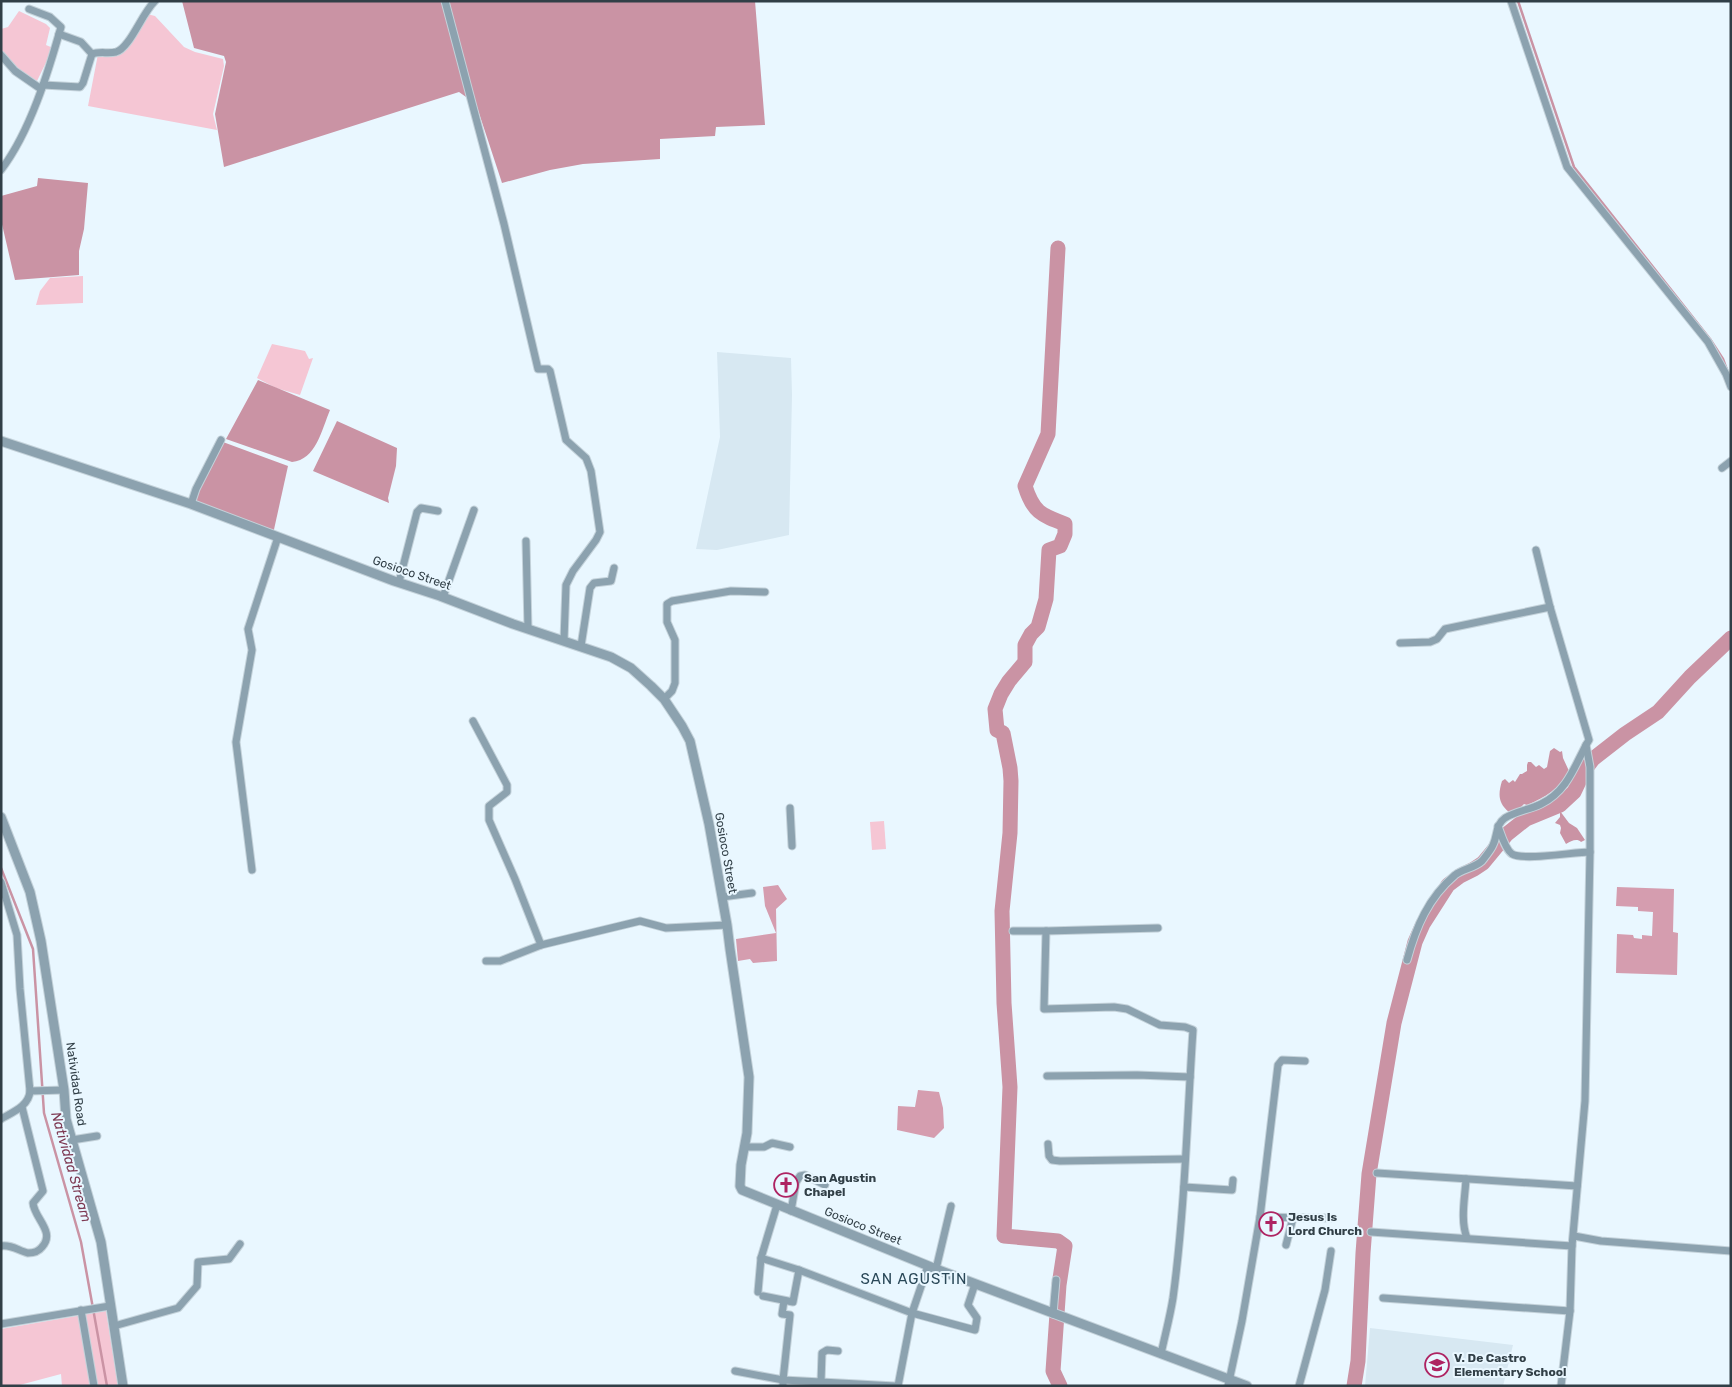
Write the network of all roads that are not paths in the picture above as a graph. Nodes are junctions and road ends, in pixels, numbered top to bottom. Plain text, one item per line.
1 (155, 1) edge
2 (445, 1) edge
3 (1511, 1) edge
4 (29, 9) dead end
5 (59, 34) junction
6 (92, 54) junction
7 (1, 55) edge
8 (42, 87) junction
9 (1, 170) edge
10 (1731, 387) edge
11 (221, 440) dead end
12 (1, 441) edge
13 (1731, 461) edge
14 (1722, 468) dead end
15 (191, 504) junction
16 (474, 510) dead end
17 (438, 511) dead end
18 (278, 537) junction
19 (526, 541) dead end
20 (1536, 550) dead end
21 (614, 568) dead end
22 (399, 582) junction
23 (765, 592) dead end
24 (443, 597) junction
25 (1550, 607) junction
26 (528, 629) junction
27 (564, 640) junction
28 (1400, 643) dead end
29 (581, 646) junction
30 (664, 699) junction
31 (473, 721) dead end
32 (1587, 748) junction
33 (790, 808) dead end
34 (1, 817) edge
35 (1498, 826) junction
36 (792, 846) dead end
37 (1590, 852) junction
38 (252, 870) dead end
39 (1, 882) edge
40 (752, 893) dead end
41 (722, 897) junction
42 (728, 925) junction
43 (1158, 928) dead end
44 (1013, 931) dead end
45 (1046, 931) junction
46 (541, 946) junction
47 (1407, 960) dead end
48 (486, 961) dead end
49 (1305, 1061) dead end
50 (1047, 1076) dead end
51 (1190, 1077) junction
52 (64, 1090) junction
53 (34, 1091) junction
54 (22, 1107) junction
55 (1, 1119) edge
56 (98, 1136) dead end
57 (72, 1140) junction
58 (1048, 1144) dead end
59 (790, 1146) dead end
60 (745, 1147) junction
61 (1185, 1159) junction
62 (1377, 1173) dead end
63 (1466, 1179) junction
64 (1233, 1180) dead end
65 (824, 1185) dead end
66 (1577, 1186) junction
67 (1184, 1187) junction
68 (776, 1205) junction
69 (951, 1206) dead end
70 (791, 1211) junction
71 (1260, 1217) junction
72 (1293, 1218) junction
73 (1331, 1218) dead end
74 (1371, 1232) dead end
75 (1574, 1236) junction
76 (1467, 1238) junction
77 (240, 1244) dead end
78 (1286, 1245) dead end
79 (1, 1246) edge
80 (1572, 1246) junction
81 (1330, 1251) dead end
82 (1731, 1251) edge
83 (761, 1258) junction
84 (932, 1267) junction
85 (799, 1270) junction
86 (1056, 1280) dead end
87 (975, 1284) junction
88 (1383, 1298) dead end
89 (784, 1301) junction
90 (106, 1306) junction
91 (84, 1310) junction
92 (1570, 1311) junction
93 (912, 1313) junction
94 (1056, 1315) junction
95 (1, 1324) edge
96 (114, 1326) junction
97 (838, 1351) dead end
98 (1161, 1354) junction
99 (735, 1371) dead end
100 (821, 1382) junction
101 (783, 1383) edge
102 (1229, 1383) edge
103 (853, 1384) edge
104 (94, 1386) edge
105 (123, 1386) edge
106 (896, 1386) edge
107 (1247, 1386) edge
108 (1299, 1386) edge
109 (1562, 1386) edge

1 - 6 street
2 - 27 street
3 - 10 street
4 - 5 street
5 - 6 street
5 - 8 street
6 - 8 street
7 - 8 street
8 - 9 street
11 - 15 street
12 - 15 street, Gosioco Street
13 - 14 street
15 - 18 street, Gosioco Street
16 - 24 street
17 - 22 street
18 - 22 street, Gosioco Street
18 - 38 street
19 - 26 street
20 - 25 street
21 - 29 street
22 - 24 street, Gosioco Street
23 - 30 street
24 - 26 street, Gosioco Street
25 - 28 street
25 - 32 street
26 - 27 street, Gosioco Street
27 - 29 street, Gosioco Street
29 - 30 street, Gosioco Street
30 - 41 street, Gosioco Street
31 - 46 street
32 - 35 street
32 - 37 street
33 - 36 street
34 - 52 street, Natividad Road
35 - 37 street
35 - 47 street
37 - 66 street
39 - 53 street
40 - 41 street
41 - 42 street, Gosioco Street
42 - 46 street
42 - 60 street, Gosioco Street
43 - 45 street
44 - 45 street
45 - 51 street
46 - 48 street
49 - 71 street
50 - 51 street
51 - 61 street
52 - 53 street
52 - 57 street, Natividad Road
53 - 54 street
54 - 55 street
54 - 79 street
56 - 57 street
57 - 90 street, Natividad Road
58 - 61 street
59 - 60 street
60 - 68 street, Gosioco Street
61 - 67 street
62 - 63 street
63 - 66 street
63 - 76 street
64 - 67 street
65 - 70 street
66 - 75 street
67 - 98 street
68 - 70 street, Gosioco Street
68 - 83 street
69 - 84 street
70 - 84 street, Gosioco Street
71 - 72 street
71 - 102 street
72 - 73 street
72 - 78 street
74 - 76 street
75 - 80 street
75 - 82 street
76 - 80 street
77 - 96 street
80 - 92 street
81 - 108 street
83 - 85 street
83 - 89 street
84 - 87 street, Gosioco Street
84 - 93 street
85 - 89 street
85 - 93 street
86 - 94 street
87 - 93 street
87 - 94 street, Gosioco Street
88 - 92 street
89 - 101 street
90 - 91 street
90 - 96 street, Natividad Road
91 - 95 street
91 - 104 street
92 - 109 street
93 - 106 street
94 - 98 street, Gosioco Street
96 - 105 street, Natividad Road
97 - 100 street
98 - 102 street, Gosioco Street
99 - 101 street
100 - 101 street
100 - 103 street
102 - 107 street, Gosioco Street
103 - 106 street

